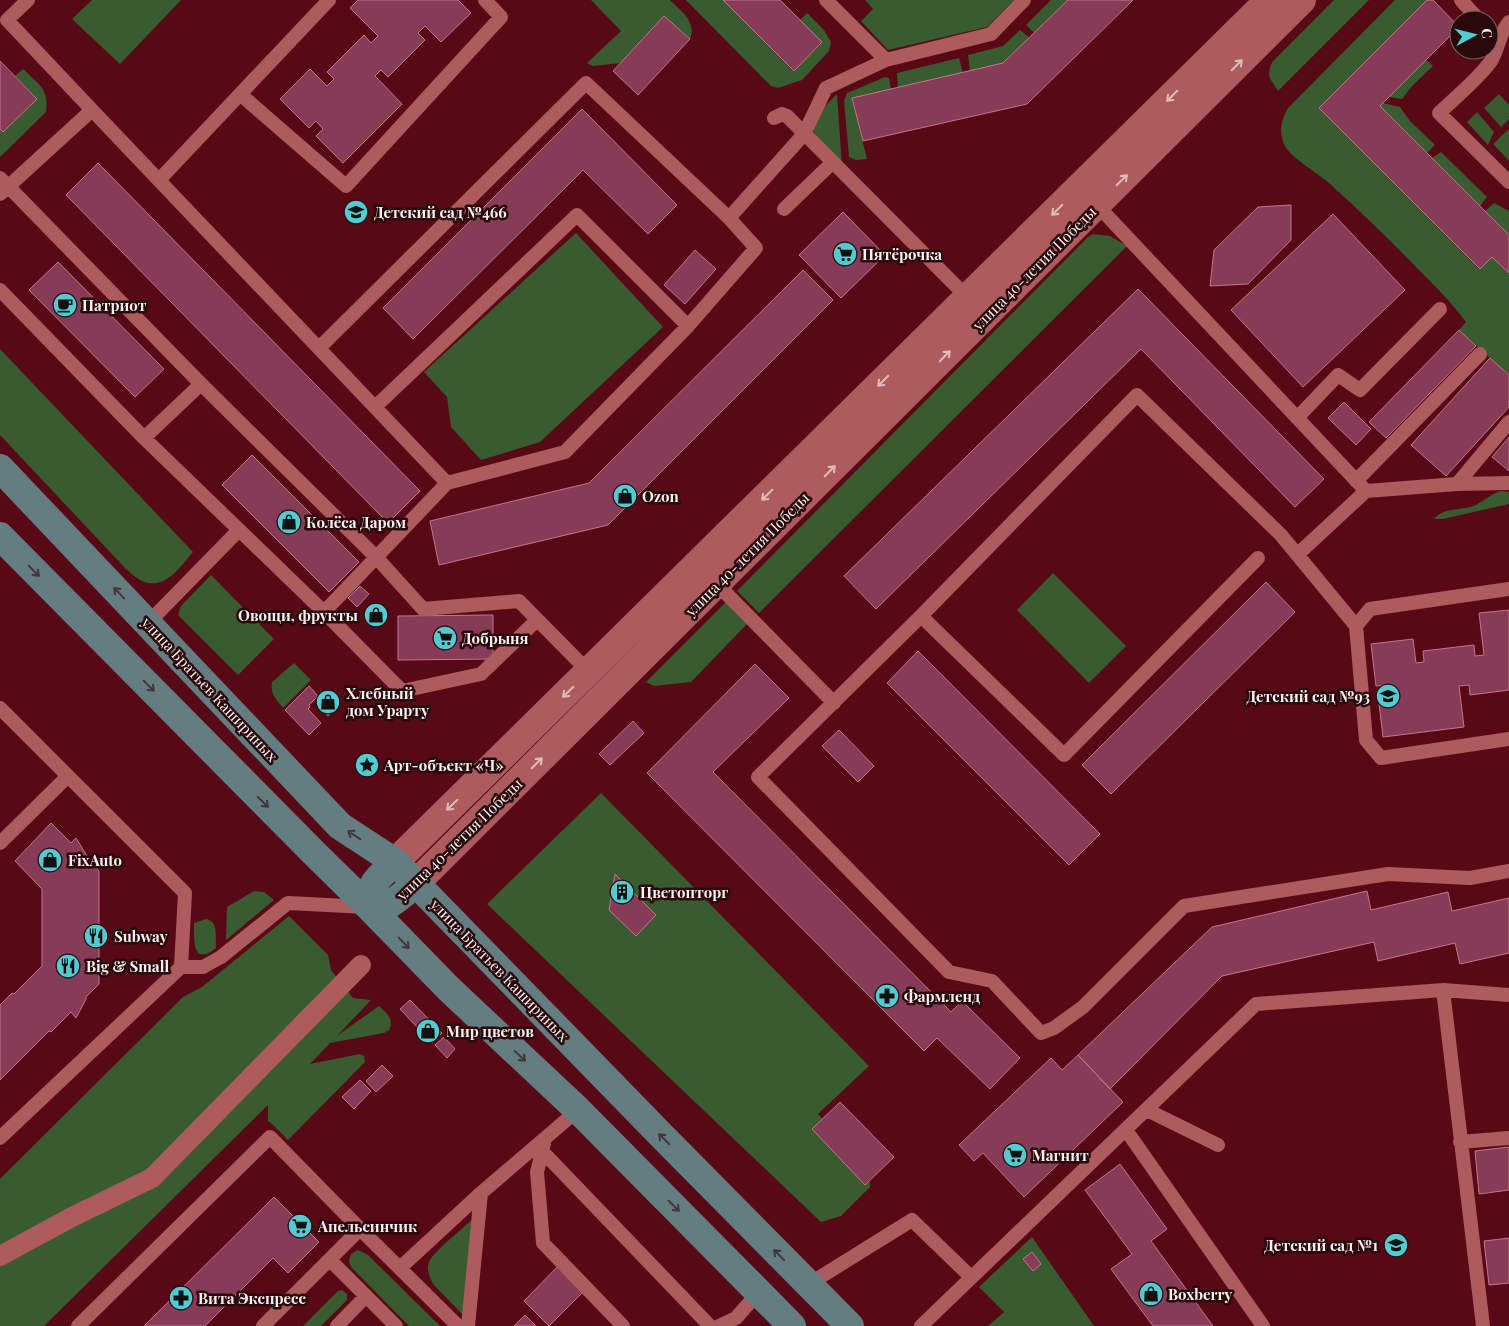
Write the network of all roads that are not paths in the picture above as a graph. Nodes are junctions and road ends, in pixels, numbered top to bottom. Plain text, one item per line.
1 (28, 0) edge
2 (329, 0) edge
3 (485, 0) edge
4 (826, 0) edge
5 (1024, 0) edge
6 (1269, 0) edge
7 (1302, 0) edge
8 (1461, 0) edge
9 (1470, 10) edge
10 (1509, 22) edge
11 (1499, 32) edge
12 (886, 60) junction
13 (1492, 60) edge
14 (240, 94) junction
15 (92, 110) junction
16 (774, 118) dead end
17 (804, 134) junction
18 (832, 162) junction
19 (159, 180) junction
20 (1509, 182) edge
21 (3, 186) edge
22 (1097, 205) junction
23 (784, 209) dead end
24 (729, 218) junction
25 (0, 290) edge
26 (976, 307) junction
27 (1440, 309) dead end
28 (688, 326) junction
29 (319, 348) junction
30 (1480, 354) dead end
31 (201, 384) junction
32 (375, 407) junction
33 (1297, 418) junction
34 (1509, 422) edge
35 (144, 438) junction
36 (0, 468) edge
37 (447, 483) junction
38 (1457, 484) junction
39 (1509, 484) edge
40 (1361, 486) junction
41 (238, 531) junction
42 (0, 536) edge
43 (1298, 554) junction
44 (376, 557) junction
45 (1258, 558) dead end
46 (717, 584) junction
47 (1509, 589) edge
48 (324, 612) junction
49 (921, 616) junction
50 (537, 620) junction
51 (148, 623) junction
52 (1356, 626) junction
53 (588, 671) junction
54 (834, 703) junction
55 (0, 708) edge
56 (1509, 739) edge
57 (67, 777) junction
58 (0, 843) edge
59 (395, 862) junction
60 (1509, 871) edge
61 (415, 884) junction
62 (370, 908) junction
63 (361, 965) dead end
64 (181, 967) junction
65 (1443, 990) junction
66 (1509, 995) edge
67 (578, 1110) junction
68 (1147, 1110) junction
69 (1126, 1130) junction
70 (0, 1138) edge
71 (1509, 1138) edge
72 (1460, 1142) junction
73 (544, 1145) junction
74 (1218, 1145) dead end
75 (481, 1193) junction
76 (360, 1229) junction
77 (0, 1256) edge
78 (330, 1260) junction
79 (400, 1268) junction
80 (971, 1277) junction
81 (809, 1284) junction
82 (759, 1292) junction
83 (366, 1296) junction
84 (78, 1326) edge
85 (263, 1326) edge
86 (337, 1326) edge
87 (396, 1326) edge
88 (458, 1326) edge
89 (468, 1326) edge
90 (623, 1326) edge
91 (710, 1326) edge
92 (719, 1326) edge
93 (792, 1326) edge
94 (850, 1326) edge
95 (920, 1326) edge
96 (1264, 1326) edge
97 (1483, 1326) edge

1 - 15 lane
2 - 14 lane
3 - 14 lane
4 - 12 lane
5 - 12 lane
6 -> 26 street, улица 40-летия Победы
22 -> 7 street, улица 40-летия Победы
8 - 9 lane
10 - 11 lane
12 - 17 lane
13 - 20 lane
14 - 19 lane
15 - 19 lane
15 - 21 lane
16 - 17 lane
17 - 18 lane
17 - 24 lane
18 - 23 lane
18 - 26 lane
19 - 29 lane
21 - 31 lane
22 - 26 street, улица 40-летия Победы
22 - 33 lane
24 - 28 lane
24 - 29 lane
25 - 35 lane
46 -> 26 street, улица 40-летия Победы
26 -> 53 street, улица 40-летия Победы
27 - 33 lane
28 - 32 lane
28 - 37 lane
29 - 32 lane
30 - 40 lane
31 - 35 lane
31 - 44 lane
32 - 37 lane
33 - 40 lane
34 - 38 lane
35 - 41 lane
51 -> 36 main road, улица Братьев Кашириных
37 - 44 lane
38 - 39 lane
38 - 40 lane
40 - 43 lane
41 - 48 lane
41 - 51 lane
42 -> 62 main road
43 - 49 lane
43 - 52 lane
44 - 48 lane
44 - 50 lane
45 - 49 lane
46 - 54 lane
61 -> 46 street, улица 40-летия Победы
47 - 52 lane
48 - 50 lane
49 - 54 lane
50 - 53 lane
59 -> 51 main road, улица Братьев Кашириных
52 - 56 lane
53 -> 59 street, улица 40-летия Победы
54 - 60 lane
55 - 57 lane
57 - 58 lane
57 - 64 lane
59 - 61 main road, улица Братьев Кашириных
59 - 62 main road, улица 40-летия Победы
61 - 62 main road, улица 40-летия Победы
81 -> 61 main road, улица Братьев Кашириных
62 - 64 lane
62 -> 67 main road
63 - 77 street
64 - 70 lane
65 - 66 lane
65 - 68 lane
65 - 72 lane
67 - 73 lane
67 -> 82 main road
68 - 69 lane
68 - 74 lane
69 - 80 lane
69 - 96 lane
71 - 72 lane
72 - 97 lane
73 - 75 lane
73 - 90 lane
73 - 91 lane
75 - 79 lane
75 - 89 lane
76 - 78 lane
76 - 79 lane
76 - 84 lane
78 - 83 lane
78 - 85 lane
79 - 88 lane
80 - 81 lane
80 - 95 lane
81 - 94 main road, улица Братьев Кашириных
82 - 92 lane
82 - 93 main road
83 - 86 lane
83 - 87 lane

